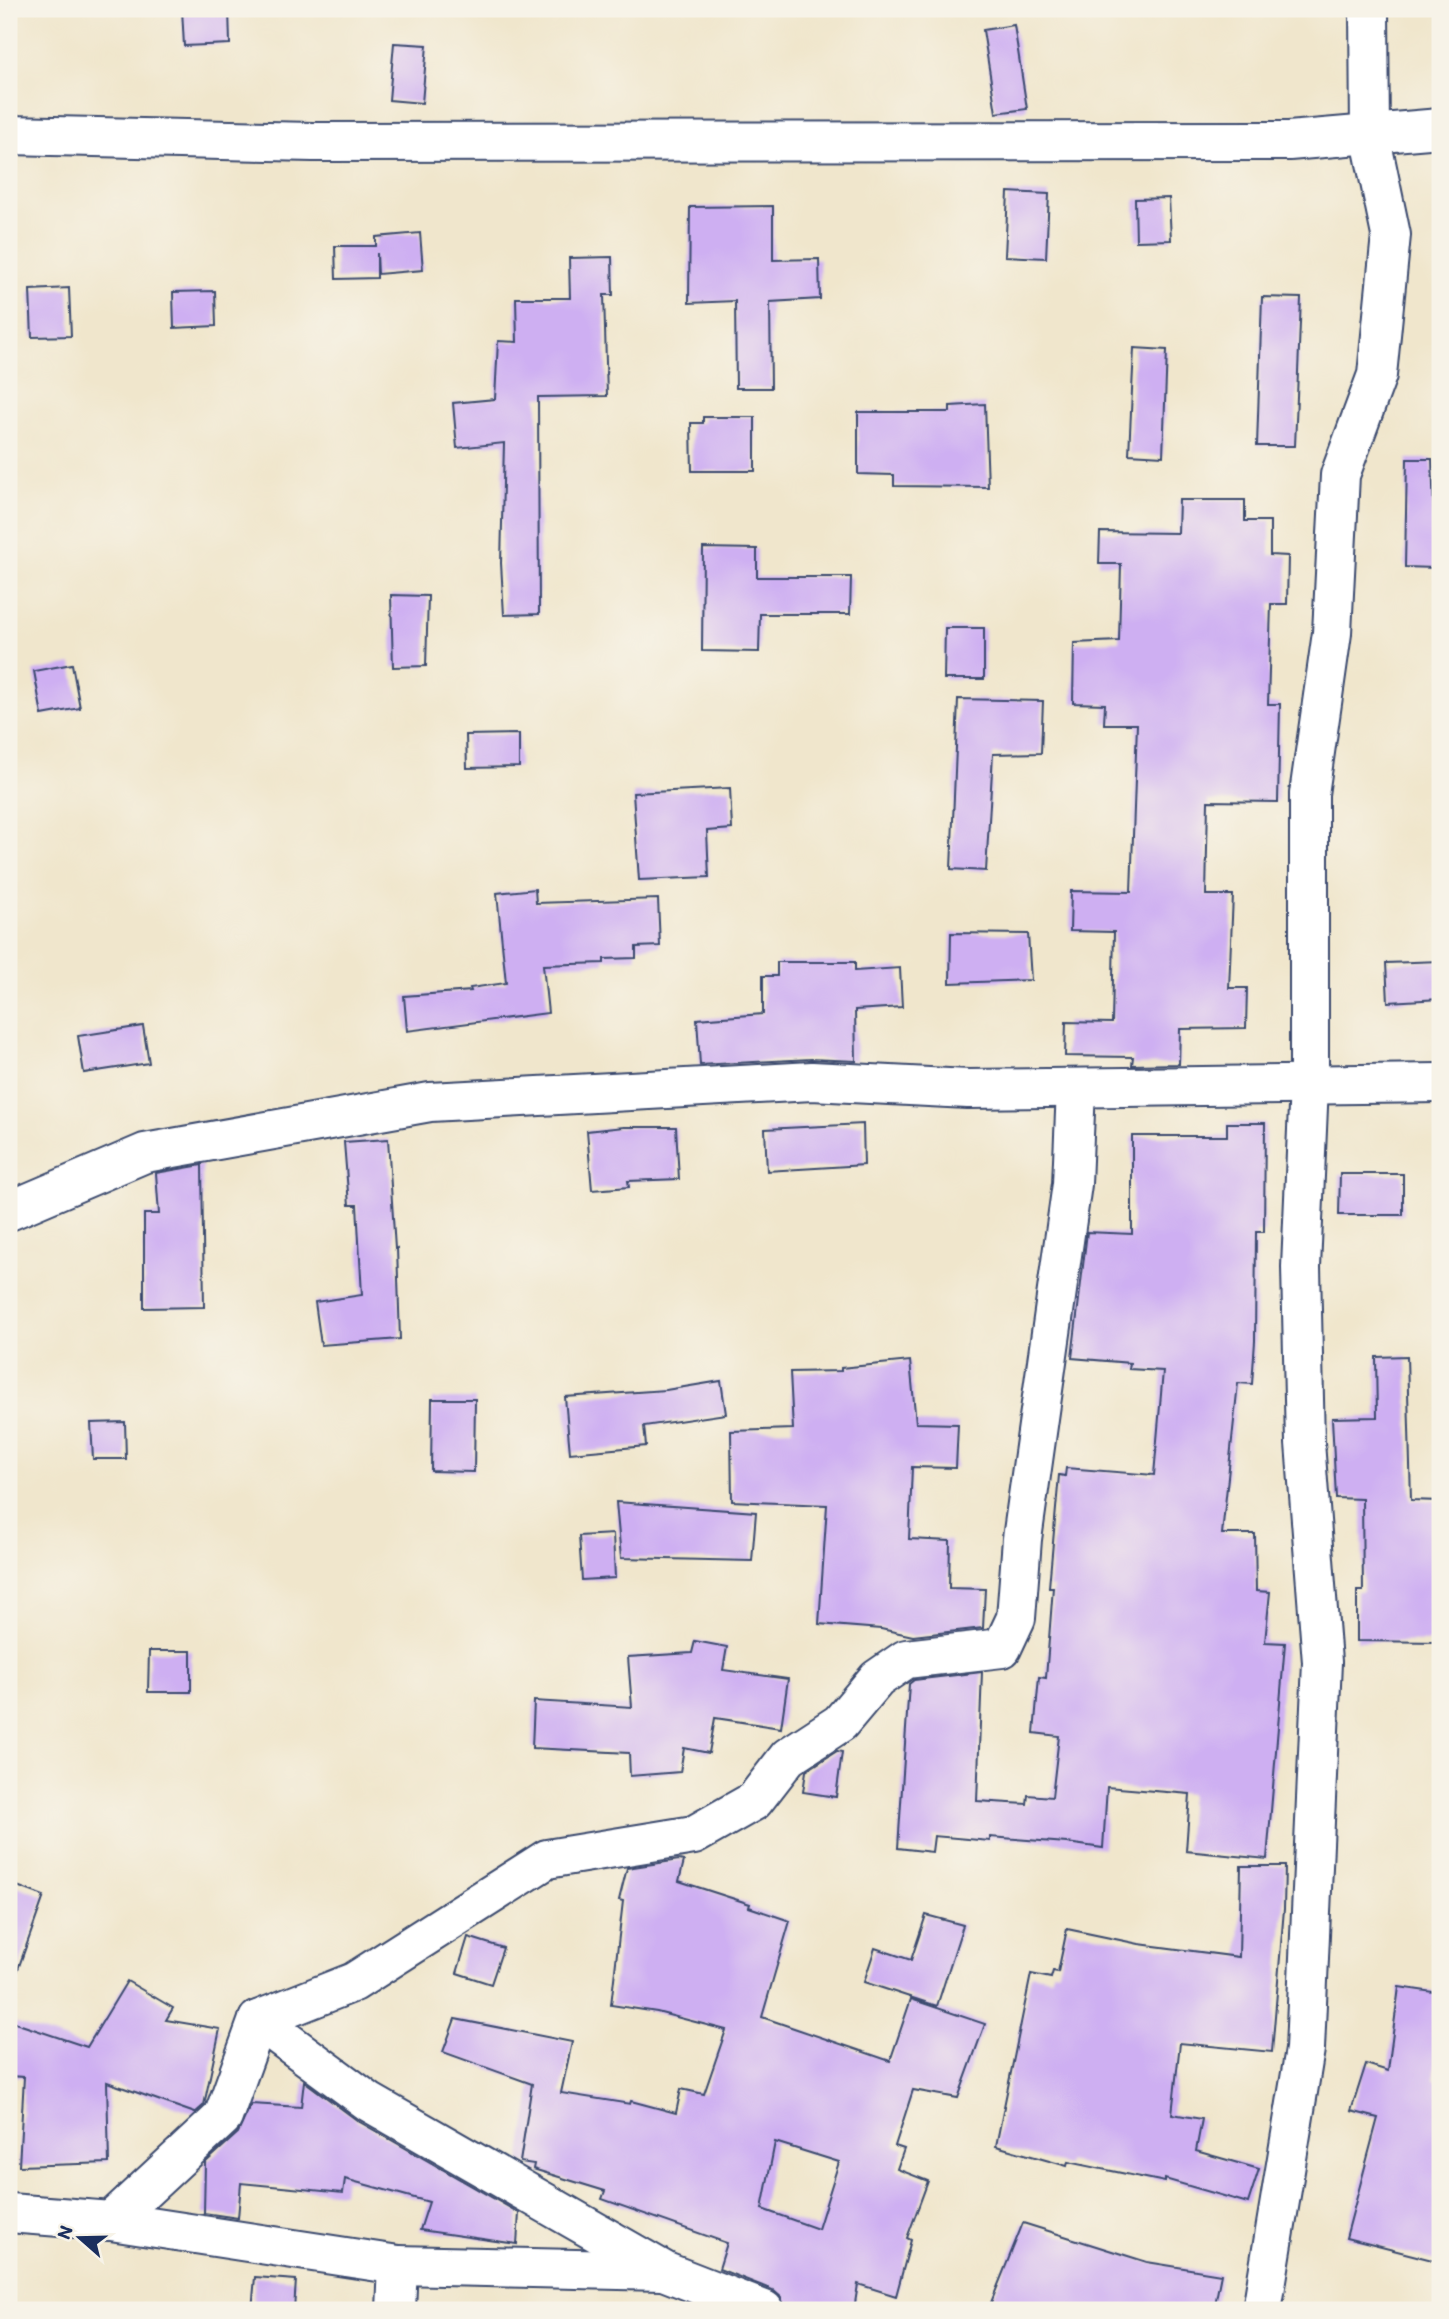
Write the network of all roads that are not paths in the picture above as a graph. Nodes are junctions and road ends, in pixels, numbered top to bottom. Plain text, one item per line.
1 (1368, 9) edge
2 (1440, 128) edge
3 (1370, 134) junction
4 (9, 135) edge
5 (1440, 1083) edge
6 (1309, 1084) junction
7 (1076, 1088) junction
8 (9, 1211) edge
9 (258, 2020) junction
10 (9, 2213) edge
11 (111, 2221) junction
12 (398, 2265) junction
13 (666, 2272) junction
14 (396, 2310) edge
15 (764, 2310) edge
16 (1262, 2310) edge

1 - 3 street
2 - 3 street
3 - 4 street
3 - 6 street
5 - 6 street
6 - 7 street
6 - 16 street
7 - 8 street
7 - 9 street
9 - 11 street
9 - 13 street
10 - 11 street
11 - 12 street
12 - 13 street
12 - 14 street
13 - 15 street

